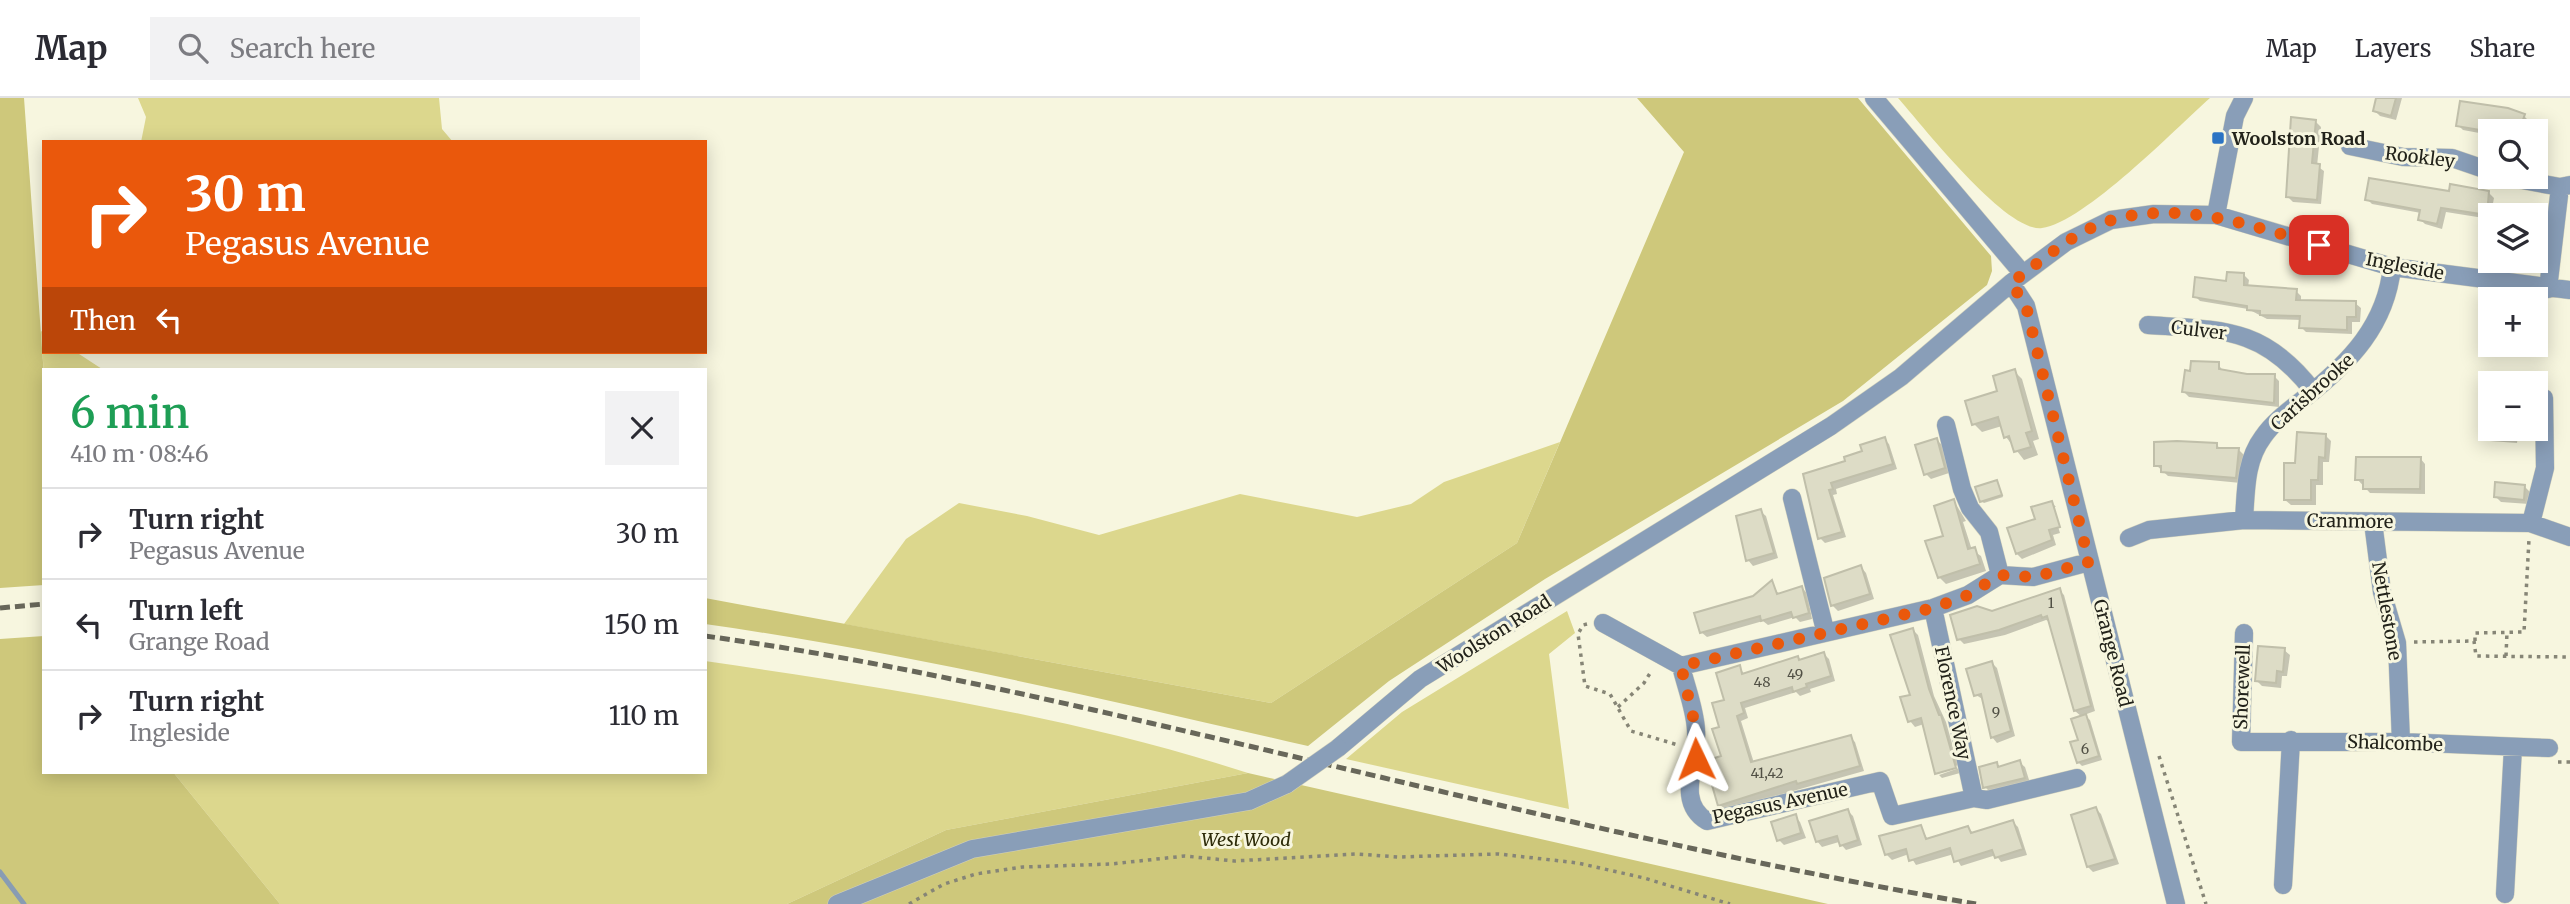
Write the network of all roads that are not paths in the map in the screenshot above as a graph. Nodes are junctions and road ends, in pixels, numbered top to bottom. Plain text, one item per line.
1 (1874, 98) edge
2 (2244, 98) edge
3 (2350, 146) dead end
4 (2478, 167) edge
5 (2565, 186) edge
6 (2216, 215) junction
7 (2392, 267) junction
8 (2017, 278) junction
9 (2534, 287) edge
10 (2548, 289) joint
11 (2570, 290) edge
12 (2148, 325) dead end
13 (2313, 391) junction
14 (1946, 425) dead end
15 (2545, 441) edge
16 (1792, 498) dead end
17 (2244, 520) junction
18 (2373, 522) junction
19 (2531, 523) junction
20 (2570, 537) edge
21 (2129, 538) dead end
22 (2089, 562) junction
23 (2000, 575) junction
24 (1933, 608) junction
25 (1603, 623) road end
26 (1825, 630) junction
27 (2244, 633) dead end
28 (1681, 666) junction
29 (2291, 740) junction
30 (2241, 742) joint
31 (2401, 743) junction
32 (2513, 747) junction
33 (2549, 748) dead end
34 (2077, 778) dead end
35 (1974, 798) junction
36 (2283, 886) dead end
37 (2505, 894) dead end
38 (837, 904) edge
39 (2176, 904) edge

1 - 8 street, Grange Road
2 - 6 street
3 - 4 street, Rookley
5 - 10 street
6 - 7 street, Ingleside
6 - 8 street, Ingleside
7 - 9 street, Ingleside
7 - 13 street, Carisbrooke
8 - 22 street, Grange Road
8 - 38 street, Woolston Road, bridge
10 - 11 street, Ingleside
12 - 13 street, Culver
13 - 17 street, Carisbrooke
14 - 23 street
15 - 19 street
16 - 26 street
17 - 18 street, Cranmore
17 - 21 street, Cranmore
18 - 19 street, Cranmore
18 - 31 street, Nettlestone
19 - 20 street, Cranmore
22 - 23 street
22 - 39 street, Grange Road
23 - 24 street
24 - 26 street
24 - 35 street, Florence Way
25 - 28 street
26 - 28 street
27 - 30 street, Shorewell
28 - 35 street, Pegasus Avenue
29 - 30 street, Shalcombe
29 - 31 street, Shalcombe
29 - 36 street
31 - 32 street, Shalcombe
32 - 33 street, Shalcombe
32 - 37 street
34 - 35 street, Pegasus Avenue

